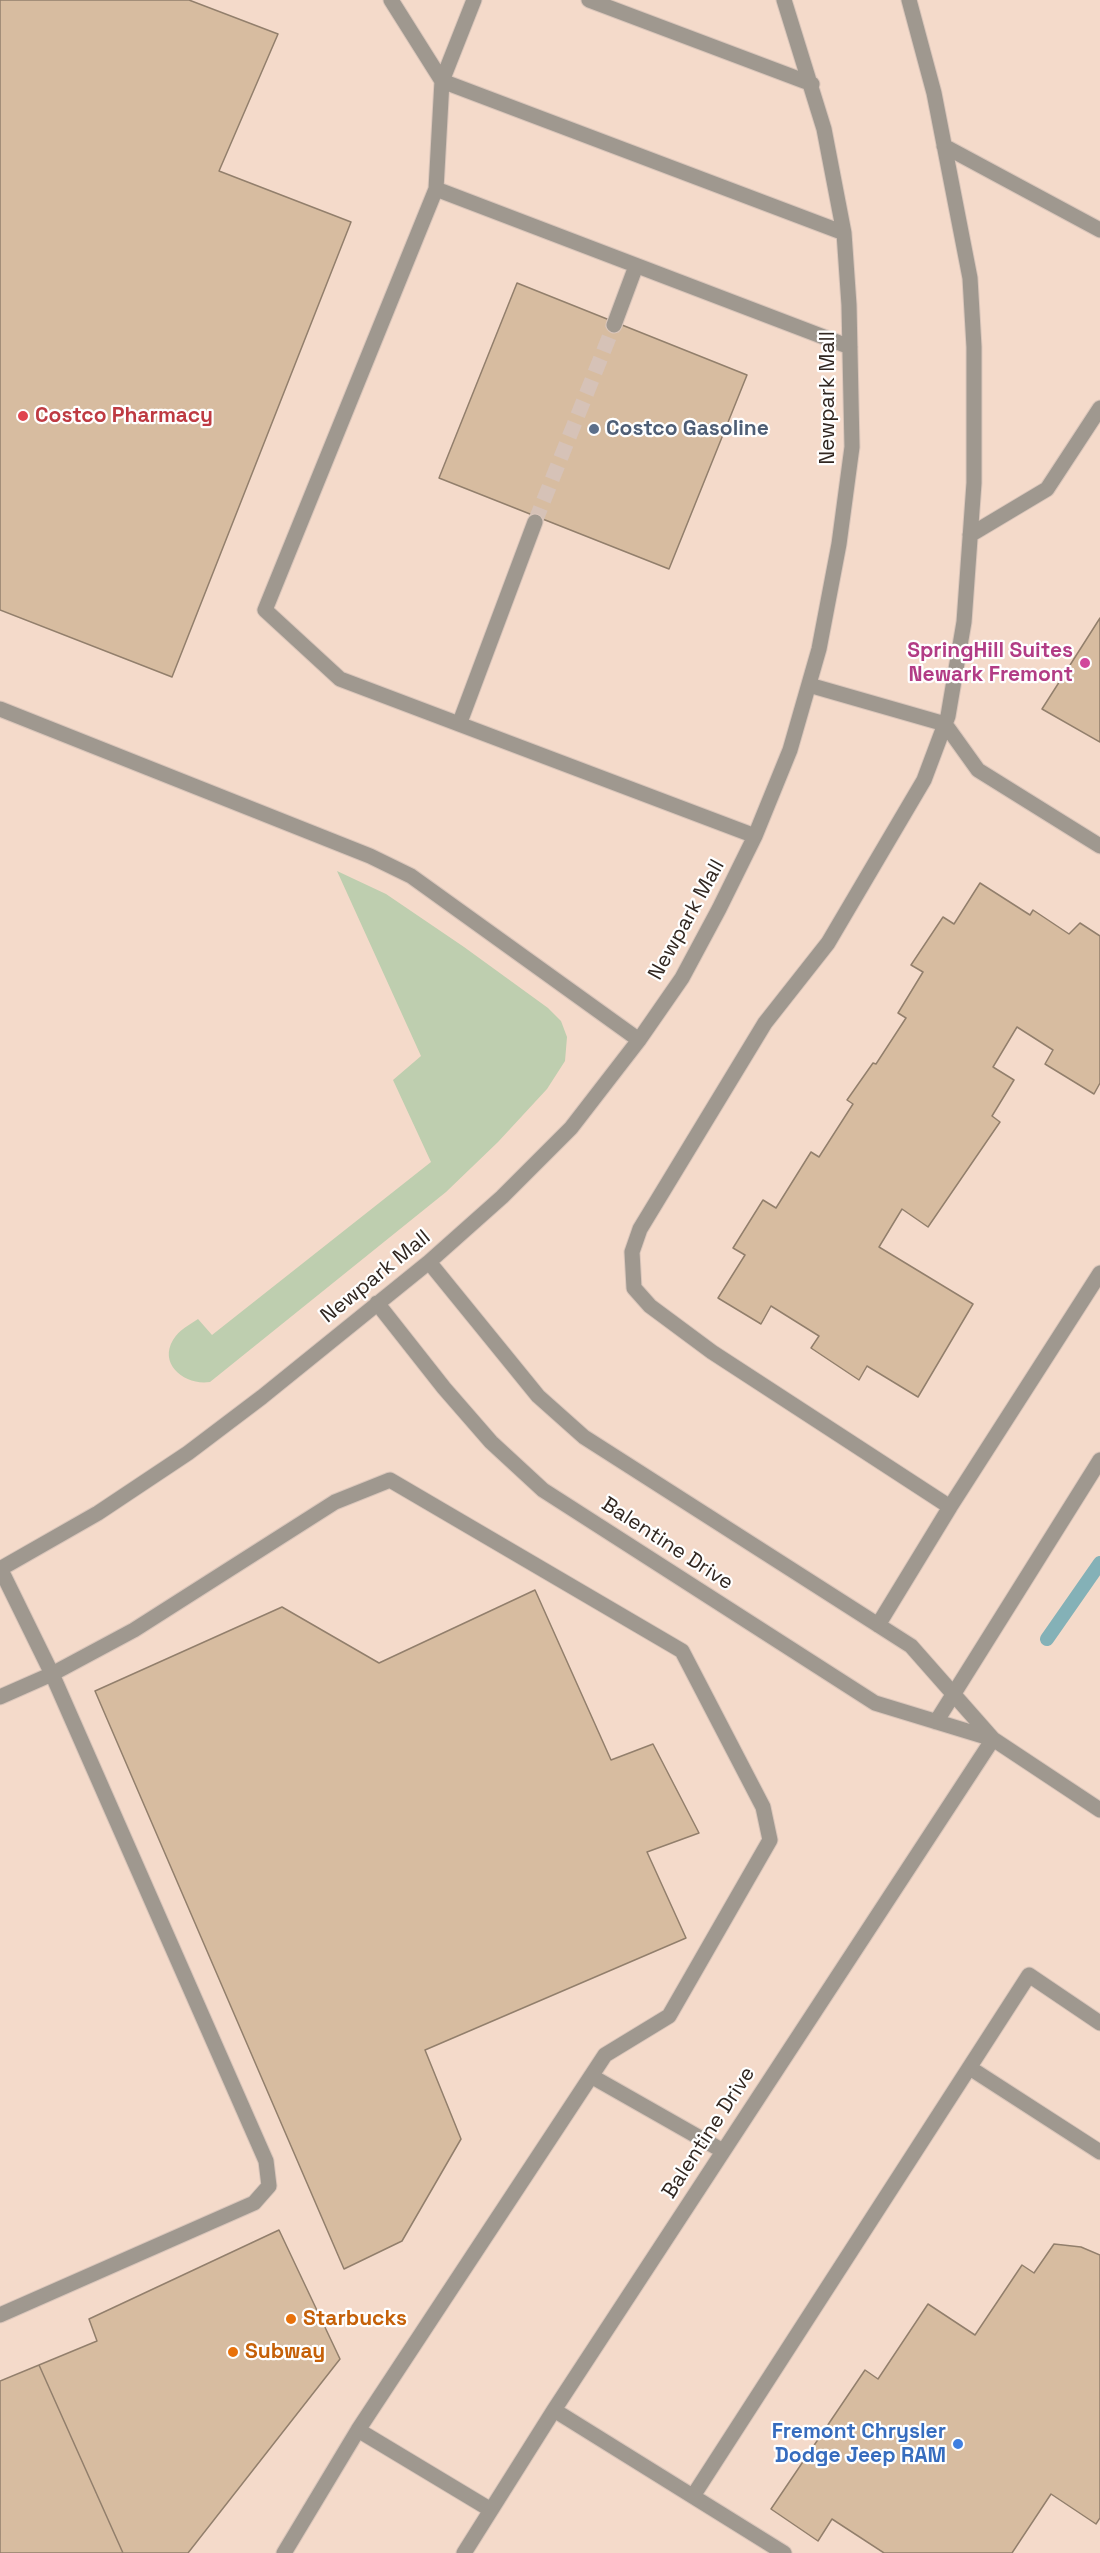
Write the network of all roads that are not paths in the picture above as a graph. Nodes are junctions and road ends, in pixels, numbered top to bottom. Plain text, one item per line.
1 (391, 0) edge
2 (474, 0) edge
3 (589, 0) edge
4 (784, 0) edge
5 (909, 0) edge
6 (442, 81) junction
7 (812, 84) junction
8 (944, 146) junction
9 (436, 189) junction
10 (1100, 230) edge
11 (844, 233) junction
12 (636, 266) junction
13 (614, 325) tunnel mouth
14 (850, 347) junction
15 (1100, 408) edge
16 (536, 522) tunnel mouth
17 (970, 535) junction
18 (808, 685) junction
19 (0, 709) edge
20 (460, 722) junction
21 (945, 724) junction
22 (755, 836) junction
23 (1100, 846) edge
24 (639, 1040) junction
25 (429, 1262) junction
26 (1100, 1273) edge
27 (376, 1303) junction
28 (1100, 1460) edge
29 (950, 1507) junction
30 (0, 1569) edge
31 (878, 1625) junction
32 (52, 1674) junction
33 (954, 1694) junction
34 (0, 1697) edge
35 (936, 1722) junction
36 (993, 1739) junction
37 (1100, 1810) edge
38 (1100, 2023) edge
39 (970, 2068) junction
40 (591, 2076) junction
41 (723, 2151) junction
42 (1100, 2152) edge
43 (0, 2315) edge
44 (554, 2410) junction
45 (358, 2430) junction
46 (693, 2496) junction
47 (491, 2510) junction
48 (284, 2553) edge
49 (464, 2553) edge
50 (784, 2553) edge

1 - 6 street
2 - 6 street
3 - 7 street
4 - 7 street, Newpark Mall
5 - 8 street
6 - 9 street
6 - 11 street
7 - 11 street, Newpark Mall
8 - 10 street
8 - 17 street
9 - 12 street
9 - 20 street
11 - 14 street, Newpark Mall
12 - 13 street
12 - 14 street
14 - 18 street, Newpark Mall
15 - 17 street
16 - 20 street
17 - 21 street
18 - 21 street
18 - 22 street, Newpark Mall
19 - 24 street
20 - 22 street
21 - 23 street
21 - 29 street
22 - 24 street, Newpark Mall
24 - 25 street, Newpark Mall
25 - 27 street, Newpark Mall
25 - 31 street, Balentine Drive
26 - 29 street
27 - 30 street, Newpark Mall
27 - 35 street, Balentine Drive
28 - 33 street
29 - 31 street
30 - 32 street
31 - 33 street, Balentine Drive
32 - 34 street
32 - 40 street
32 - 43 street
33 - 35 street
33 - 36 street, Balentine Drive
35 - 36 street, Balentine Drive
36 - 37 street, Balentine Drive
36 - 41 street, Balentine Drive
38 - 39 street
39 - 42 street
39 - 46 street
40 - 41 street
40 - 45 street
41 - 44 street, Balentine Drive
44 - 46 street
44 - 47 street, Balentine Drive
45 - 47 street
45 - 48 street
46 - 50 street
47 - 49 street, Balentine Drive

